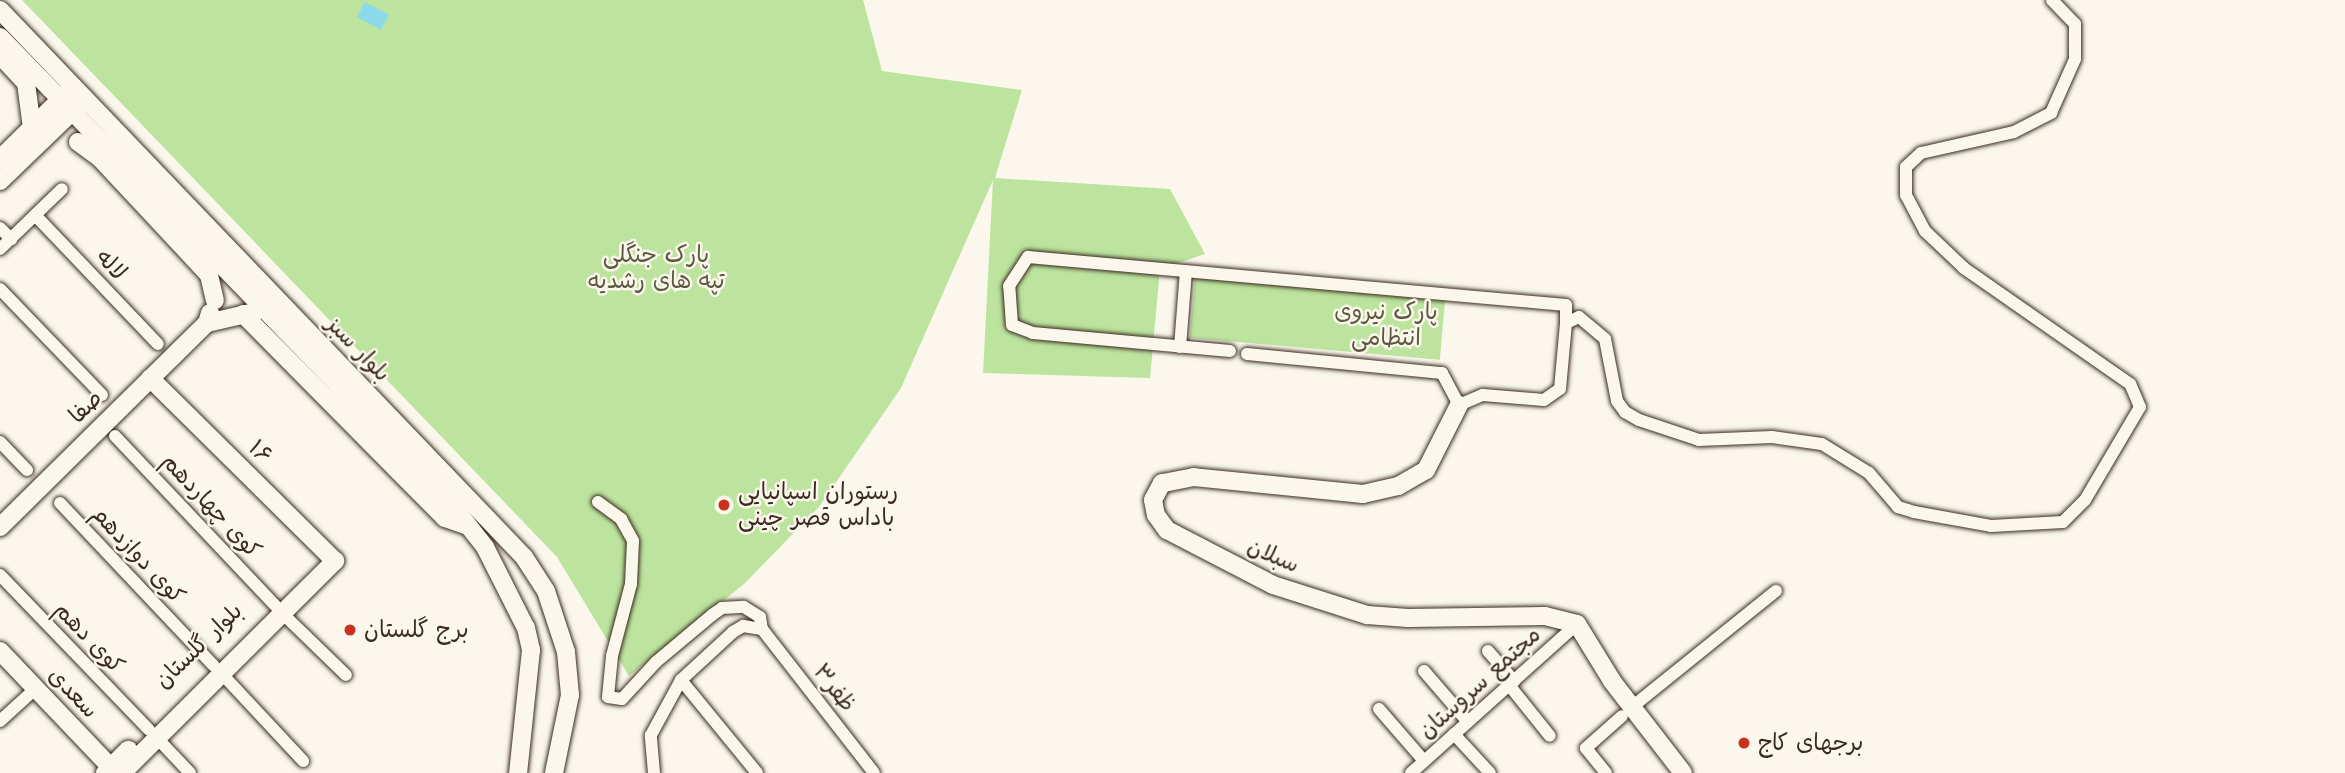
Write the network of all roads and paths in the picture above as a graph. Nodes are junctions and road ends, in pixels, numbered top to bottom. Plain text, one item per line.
1 (2052, 0) edge
2 (0, 10) edge
3 (0, 37) edge
4 (0, 55) edge
5 (80, 92) junction
6 (67, 105) junction
7 (32, 128) junction
8 (79, 142) junction
9 (33, 148) junction
10 (108, 148) junction
11 (0, 159) edge
12 (0, 181) edge
13 (62, 189) dead end
14 (34, 215) junction
15 (0, 228) edge
16 (11, 239) junction
17 (0, 249) edge
18 (217, 263) junction
19 (1186, 271) junction
20 (0, 289) edge
21 (215, 300) junction
22 (266, 313) junction
23 (243, 314) junction
24 (206, 323) junction
25 (1566, 323) junction
26 (158, 344) dead end
27 (1180, 347) junction
28 (1230, 352) dead end
29 (1247, 355) dead end
30 (150, 378) junction
31 (102, 395) dead end
32 (1459, 405) junction
33 (115, 436) dead end
34 (0, 442) edge
35 (27, 470) dead end
36 (598, 502) dead end
37 (60, 503) dead end
38 (468, 526) junction
39 (0, 527) edge
40 (332, 558) joint
41 (0, 575) edge
42 (1776, 590) dead end
43 (279, 609) junction
44 (1577, 624) junction
45 (762, 629) junction
46 (1488, 651) dead end
47 (0, 652) edge
48 (218, 670) junction
49 (1424, 671) dead end
50 (346, 675) dead end
51 (681, 680) junction
52 (1511, 683) junction
53 (35, 689) junction
54 (1379, 709) dead end
55 (1627, 711) junction
56 (0, 722) edge
57 (1468, 722) junction
58 (153, 734) junction
59 (1454, 734) junction
60 (1550, 736) dead end
61 (303, 761) dead end
62 (1424, 761) junction
63 (113, 772) edge
64 (190, 773) edge
65 (518, 773) edge
66 (554, 773) edge
67 (654, 773) edge
68 (757, 773) edge
69 (874, 773) edge
70 (1411, 773) edge
71 (1490, 773) edge
72 (1606, 773) edge
73 (1683, 773) edge

1 - 25 street
2 - 5 street, بلوار سبز
3 - 6 street, بلوار سبز
4 - 7 street
5 - 6 street
5 - 66 street, بلوار سبز
6 - 7 street
6 - 9 street
6 - 10 street, بلوار سبز
7 - 11 street
8 - 9 street
8 - 10 street
8 - 21 street
9 - 12 street
10 - 18 street, بلوار سبز
13 - 14 street
14 - 16 street
14 - 26 street, لاله
15 - 16 street
16 - 17 street
18 - 21 street
18 - 22 street, بلوار سبز
19 - 25 street
19 - 27 street
19 - 27 street
20 - 31 street
21 - 24 street
22 - 23 street
22 - 38 street, بلوار سبز
23 - 24 street
23 - 38 street
24 - 30 street, صفا
25 - 32 street
27 - 28 street
29 - 32 street
30 - 39 street, صفا
30 - 40 street, ۱۶
32 - 44 street, سبلان
33 - 43 street, کوی چهاردهم
34 - 35 street
36 - 45 street, ظفر۳
37 - 48 street, کوی دوازدهم
38 - 65 street, بلوار سبز
40 - 43 street, بلوار گلستان
41 - 58 street, کوی دهم
42 - 55 street
43 - 48 street, بلوار گلستان
43 - 50 street, کوی چهاردهم
44 - 52 street, مجتمع سروستان
44 - 55 street
45 - 51 street
45 - 69 street, ظفر۳
46 - 52 street
47 - 53 street, سعدی
48 - 58 street, بلوار گلستان
48 - 61 street, کوی دوازدهم
49 - 57 street
51 - 67 street
51 - 68 street
52 - 57 street, مجتمع سروستان
52 - 60 street
53 - 56 street
53 - 63 street, سعدی
54 - 62 street
55 - 72 street
55 - 73 street
57 - 59 street, مجتمع سروستان
58 - 63 street, بلوار گلستان
58 - 64 street, کوی دهم
59 - 62 street, مجتمع سروستان
59 - 71 street
62 - 70 street, مجتمع سروستان

